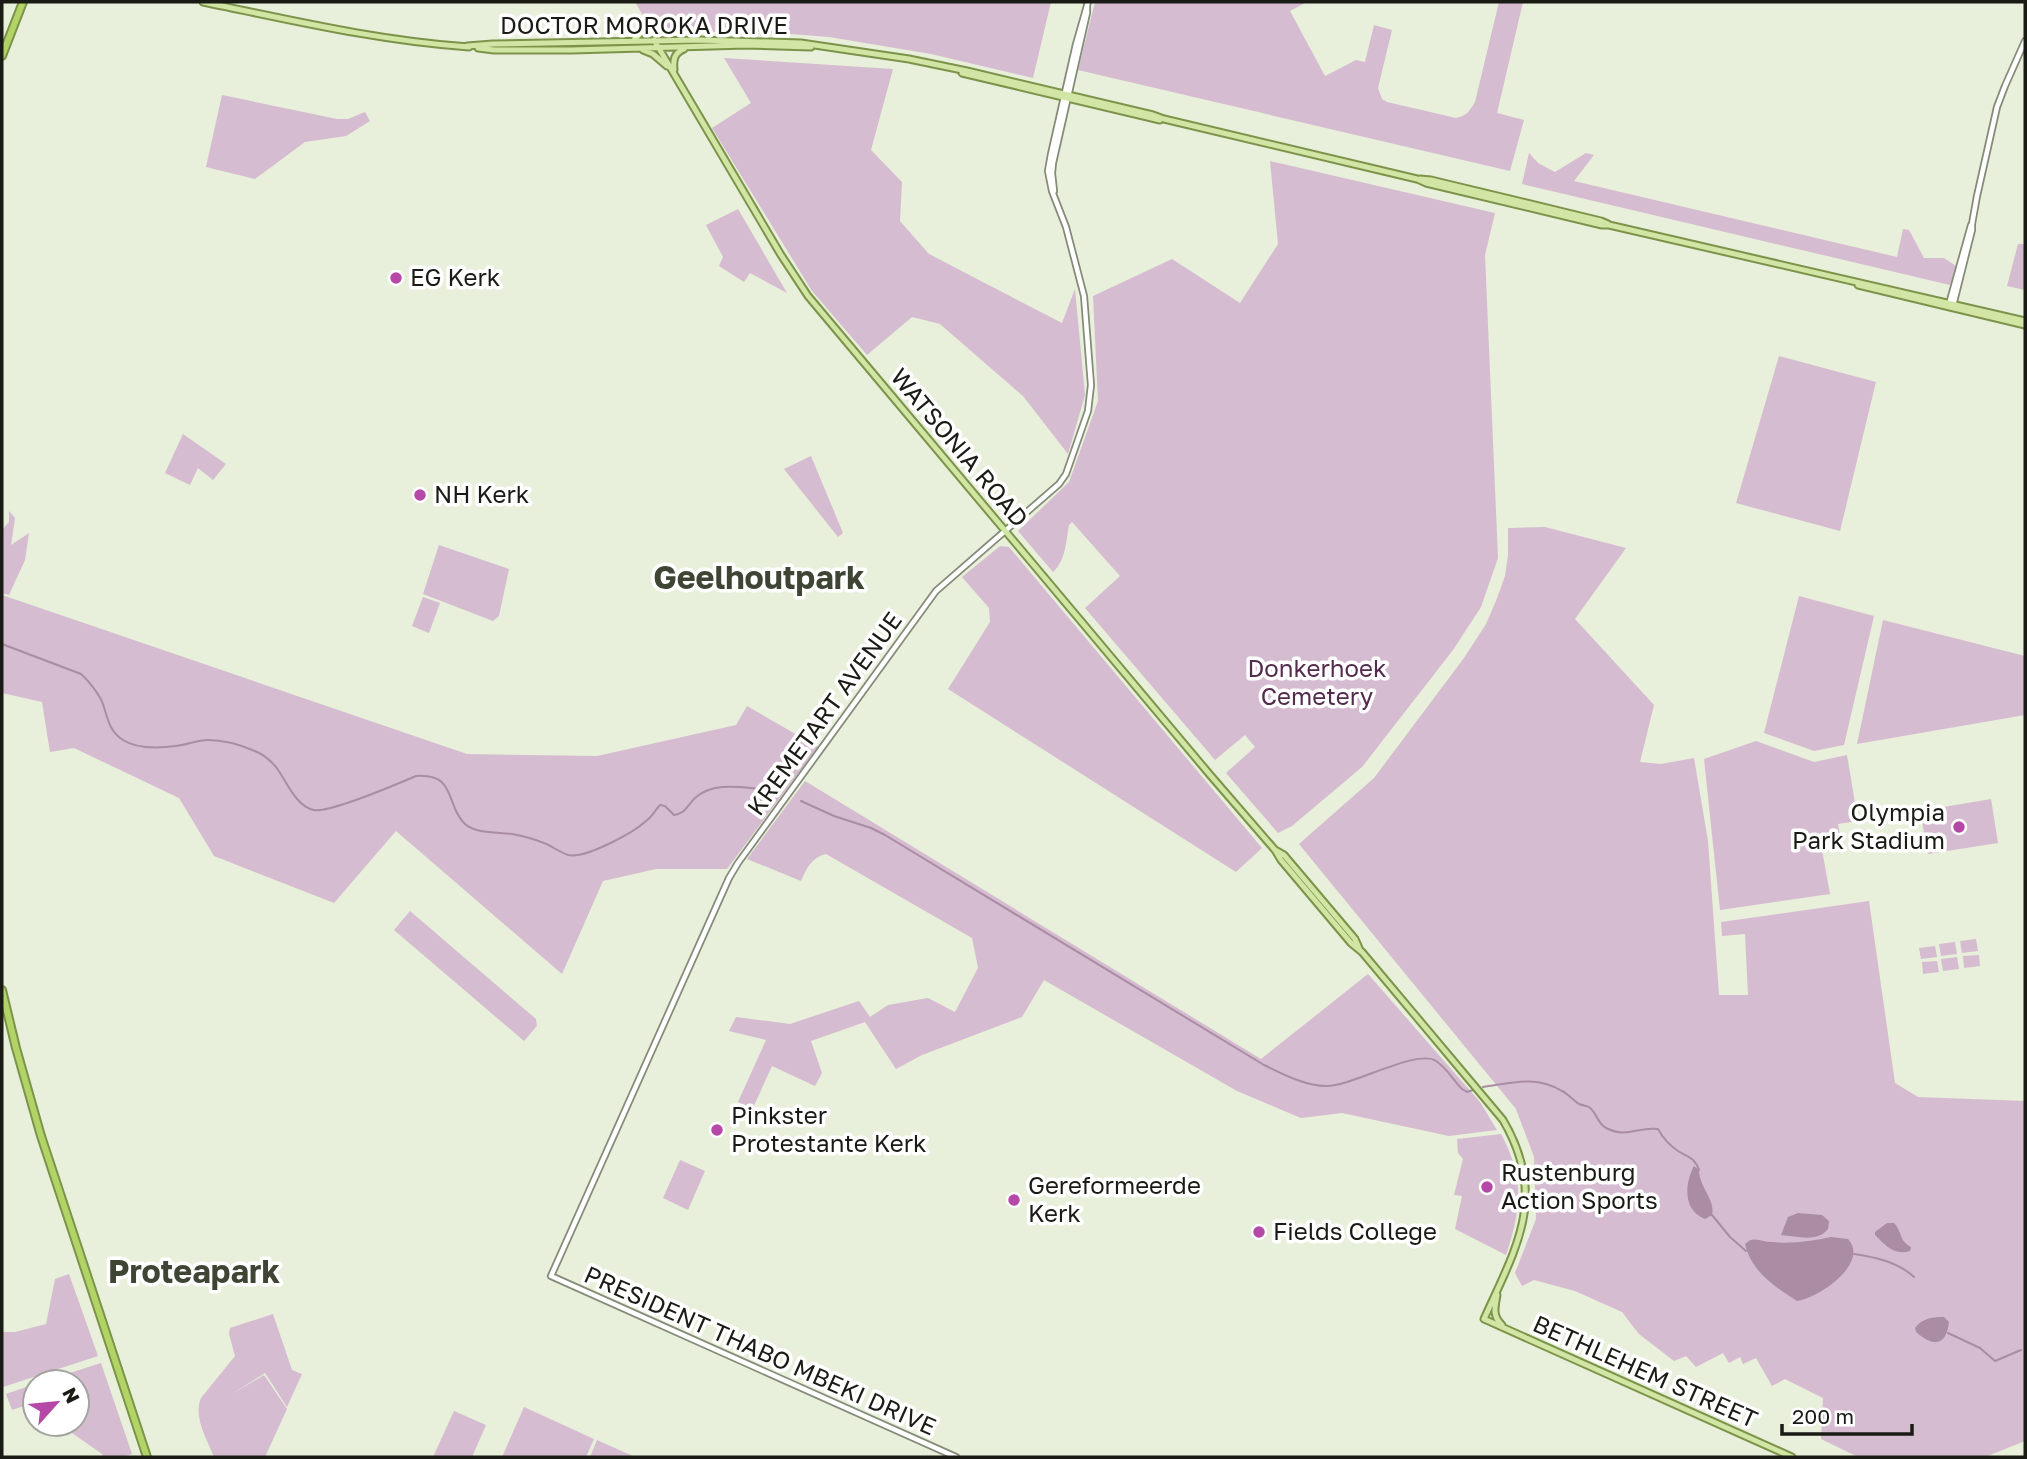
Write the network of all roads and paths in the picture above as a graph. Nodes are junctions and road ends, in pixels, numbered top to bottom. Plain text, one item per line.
1 (23, 2) edge
2 (203, 2) edge
3 (1088, 3) edge
4 (644, 25) dead end
5 (654, 40) junction
6 (631, 41) junction
7 (2025, 41) edge
8 (467, 46) junction
9 (822, 47) junction
10 (638, 48) junction
11 (659, 48) junction
12 (687, 48) junction
13 (2, 57) edge
14 (674, 73) junction
15 (1067, 97) junction
16 (1951, 305) junction
17 (2025, 323) edge
18 (1006, 530) junction
19 (2, 989) edge
20 (551, 1276) joint
21 (1499, 1285) junction
22 (1484, 1319) joint
23 (1505, 1328) junction
24 (147, 1457) edge
25 (956, 1457) edge
26 (1792, 1457) edge

1 - 13 highway
2 - 8 main road, DOCTOR MOROKA DRIVE
3 - 15 street, KREMETART AVENUE
4 - 6 main road
5 - 6 main road, DOCTOR MOROKA DRIVE
5 - 9 main road, DOCTOR MOROKA DRIVE
5 - 11 main road, WATSONIA ROAD
6 - 8 main road, DOCTOR MOROKA DRIVE
7 - 16 street
8 - 10 main road, DOCTOR MOROKA DRIVE
9 - 12 main road, DOCTOR MOROKA DRIVE
9 - 15 main road, DOCTOR MOROKA DRIVE
10 - 11 main road, DOCTOR MOROKA DRIVE
10 - 14 main road
11 - 12 main road, DOCTOR MOROKA DRIVE
11 - 14 main road, WATSONIA ROAD
12 - 14 main road
14 - 18 main road, WATSONIA ROAD
15 - 16 main road, DOCTOR MOROKA DRIVE
15 - 18 street, KREMETART AVENUE
16 - 17 main road, DOCTOR MOROKA DRIVE
18 - 20 street, KREMETART AVENUE
18 - 21 main road, WATSONIA ROAD
19 - 24 highway
20 - 25 street, PRESIDENT THABO MBEKI DRIVE
21 - 22 main road, WATSONIA ROAD
21 - 23 main road
22 - 23 main road, BETHLEHEM STREET
23 - 26 main road, BETHLEHEM STREET

